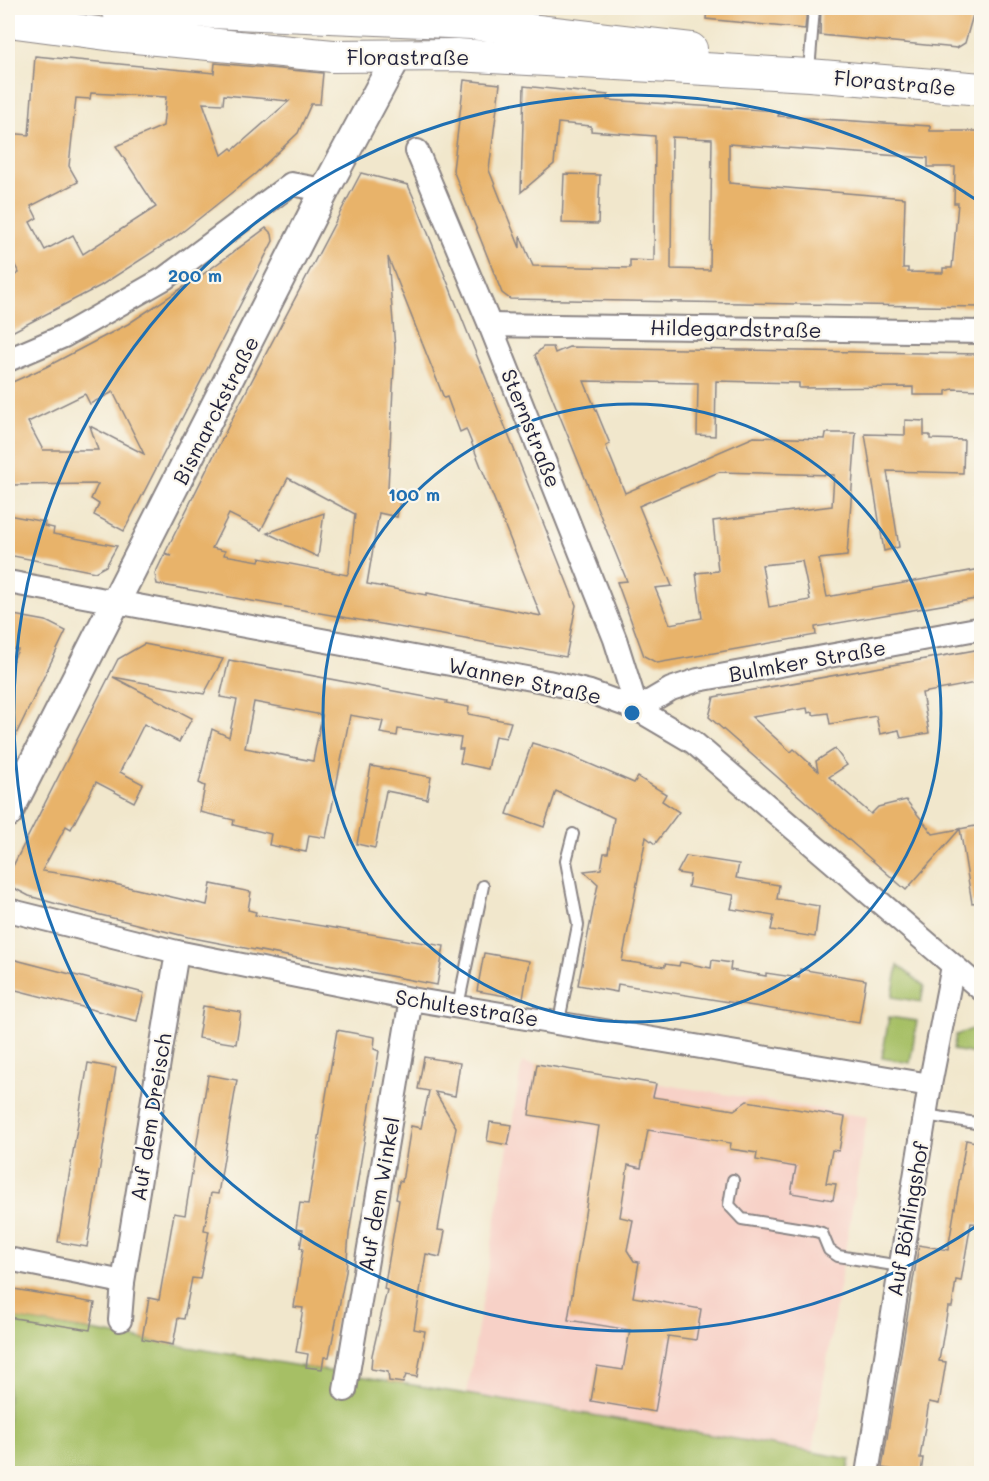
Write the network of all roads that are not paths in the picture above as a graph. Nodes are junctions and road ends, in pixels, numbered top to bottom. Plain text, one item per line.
1 (117, 8) edge
2 (814, 8) edge
3 (420, 15) edge
4 (8, 21) edge
5 (396, 57) junction
6 (809, 75) junction
7 (981, 89) edge
8 (417, 151) dead end
9 (326, 190) junction
10 (490, 325) junction
11 (981, 332) edge
12 (8, 360) edge
13 (8, 582) edge
14 (116, 604) junction
15 (981, 628) edge
16 (637, 709) junction
17 (8, 813) edge
18 (573, 834) dead end
19 (483, 886) dead end
20 (8, 910) edge
21 (177, 952) junction
22 (952, 966) junction
23 (981, 990) edge
24 (411, 999) junction
25 (458, 1006) junction
26 (559, 1021) junction
27 (930, 1085) junction
28 (925, 1115) junction
29 (981, 1124) edge
30 (733, 1180) dead end
31 (8, 1259) edge
32 (900, 1266) junction
33 (123, 1282) junction
34 (120, 1320) dead end
35 (345, 1390) dead end
36 (867, 1473) edge

1 - 3 main road, Florastraße
2 - 6 lane
3 - 5 main road, Bismarckstraße
3 - 6 main road, Florastraße
4 - 5 main road, Florastraße
5 - 6 main road, Florastraße
5 - 9 street, Bismarckstraße
6 - 7 main road, Florastraße
8 - 10 street, Sternstraße
9 - 12 street
9 - 14 street, Bismarckstraße
10 - 11 street, Hildegardstraße
10 - 16 street, Sternstraße
13 - 14 street, Wanner Straße
14 - 16 street, Wanner Straße
14 - 17 street, Bismarckstraße
15 - 16 street, Bulmker Straße
16 - 22 street, Wanner Straße
18 - 26 lane
19 - 25 lane
20 - 21 street, Schultestraße
21 - 24 street, Schultestraße
21 - 33 street, Auf dem Dreisch
22 - 23 street, Wanner Straße
22 - 27 street, Auf Böhlingshof
24 - 25 street, Schultestraße
24 - 35 street, Auf dem Winkel
25 - 26 street, Schultestraße
26 - 27 street, Schultestraße
27 - 28 street, Auf Böhlingshof
28 - 29 lane
28 - 32 street, Auf Böhlingshof
30 - 32 lane
31 - 33 street
32 - 36 street, Auf Böhlingshof
33 - 34 street, Auf dem Dreisch

